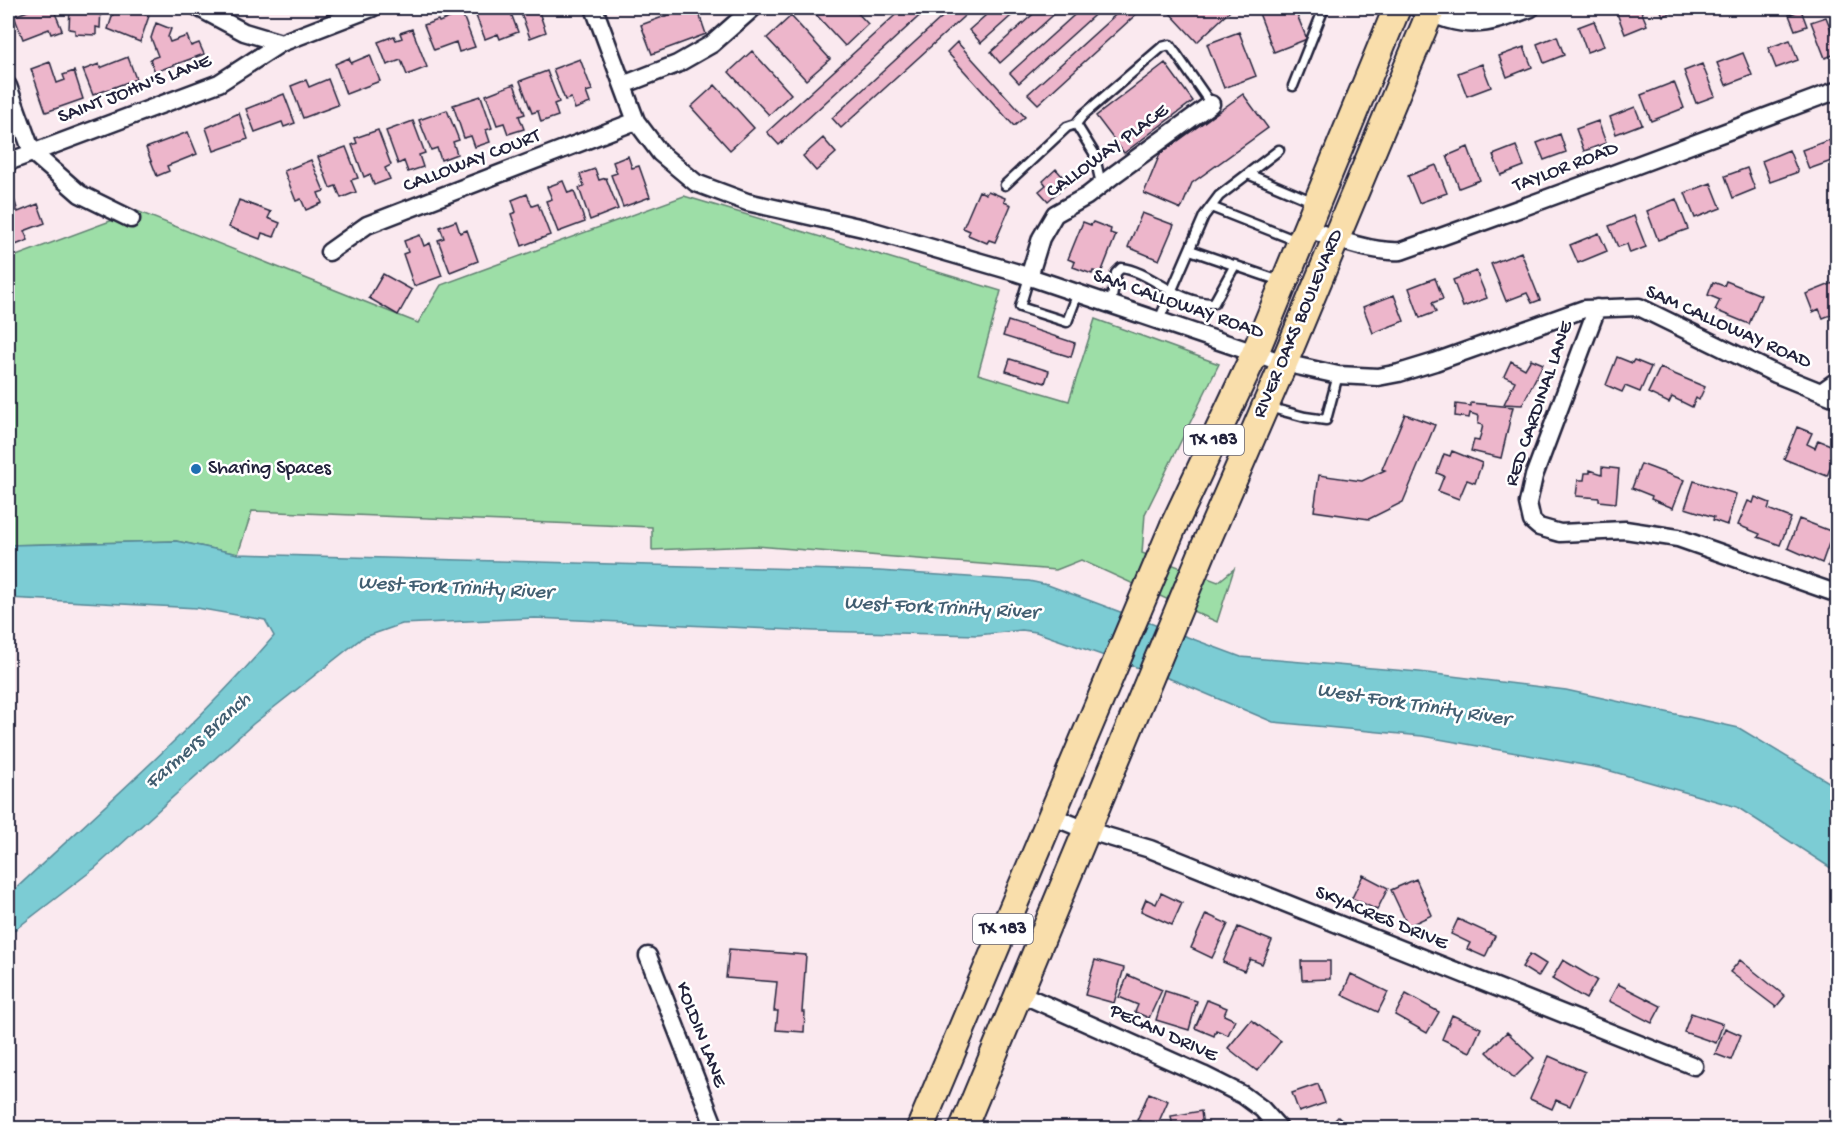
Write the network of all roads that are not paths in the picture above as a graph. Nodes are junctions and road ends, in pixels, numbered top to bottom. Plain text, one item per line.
1 (199, 8) edge
2 (372, 8) edge
3 (594, 8) edge
4 (753, 8) edge
5 (1324, 8) edge
6 (1396, 8) edge
7 (1531, 8) edge
8 (1426, 9) edge
9 (732, 15) edge
10 (281, 43) junction
11 (623, 85) junction
12 (8, 86) edge
13 (1293, 86) dead end
14 (1838, 90) edge
15 (1211, 104) joint
16 (636, 121) junction
17 (1076, 124) junction
18 (1279, 150) dead end
19 (32, 152) junction
20 (8, 162) edge
21 (1248, 174) junction
22 (1005, 185) dead end
23 (1101, 185) junction
24 (1317, 203) junction
25 (1211, 207) junction
26 (131, 219) dead end
27 (1304, 235) junction
28 (1336, 239) junction
29 (1190, 250) junction
30 (329, 252) dead end
31 (1235, 265) junction
32 (1029, 277) junction
33 (1284, 283) junction
34 (1171, 292) junction
35 (1078, 293) junction
36 (1111, 304) junction
37 (1597, 308) junction
38 (1159, 321) junction
39 (1255, 353) junction
40 (1284, 363) junction
41 (1338, 375) junction
42 (1838, 380) edge
43 (1821, 392) junction
44 (1838, 399) edge
45 (1265, 406) junction
46 (1838, 594) edge
47 (1051, 816) junction
48 (1086, 830) junction
49 (648, 956) dead end
50 (1019, 993) junction
51 (1694, 1066) dead end
52 (715, 1128) edge
53 (920, 1128) edge
54 (963, 1128) edge
55 (1279, 1128) edge

1 - 10 street
2 - 10 street, SAINT JOHN'S LANE
3 - 11 street, SAM CALLOWAY ROAD
4 - 9 street
5 - 13 lane
6 - 24 main road, RIVER OAKS BOULEVARD / TX 183
7 - 8 street
8 - 28 main road, RIVER OAKS BOULEVARD / TX 183
9 - 11 street
10 - 19 street, SAINT JOHN'S LANE
11 - 16 street, SAM CALLOWAY ROAD
12 - 19 street
14 - 28 street, TAYLOR ROAD
15 - 17 lane
15 - 23 street, CALLOWAY PLACE
16 - 30 street, CALLOWAY COURT
16 - 32 street, SAM CALLOWAY ROAD
17 - 22 lane
17 - 23 lane
18 - 21 lane
19 - 20 street, SAINT JOHN'S LANE
19 - 26 street
21 - 24 lane
21 - 25 lane
23 - 32 street, CALLOWAY PLACE
24 - 27 main road, RIVER OAKS BOULEVARD / TX 183
25 - 27 lane
25 - 29 lane
27 - 28 street, TAYLOR ROAD
27 - 33 main road, RIVER OAKS BOULEVARD / TX 183
28 - 40 main road, RIVER OAKS BOULEVARD / TX 183
29 - 31 lane
29 - 34 lane
31 - 33 lane
31 - 34 lane
32 - 35 street, SAM CALLOWAY ROAD
32 - 35 lane
33 - 39 main road, RIVER OAKS BOULEVARD / TX 183
34 - 36 lane
34 - 38 lane
35 - 36 street, SAM CALLOWAY ROAD
36 - 38 street, SAM CALLOWAY ROAD
37 - 41 street, SAM CALLOWAY ROAD
37 - 43 street, SAM CALLOWAY ROAD
37 - 46 street, RED CARDINAL LANE
38 - 39 street, SAM CALLOWAY ROAD
39 - 40 street, SAM CALLOWAY ROAD
39 - 47 main road, RIVER OAKS BOULEVARD / TX 183
40 - 41 street, SAM CALLOWAY ROAD
40 - 45 main road, RIVER OAKS BOULEVARD / TX 183
41 - 45 lane
42 - 43 street
43 - 44 street, SAM CALLOWAY ROAD
45 - 48 main road, RIVER OAKS BOULEVARD / TX 183
47 - 48 street, SKYACRES DRIVE
47 - 53 main road, TX 183
48 - 50 main road, TX 183
48 - 51 street, SKYACRES DRIVE
49 - 52 street, KOLDIN LANE
50 - 54 main road, TX 183
50 - 55 street, PECAN DRIVE

